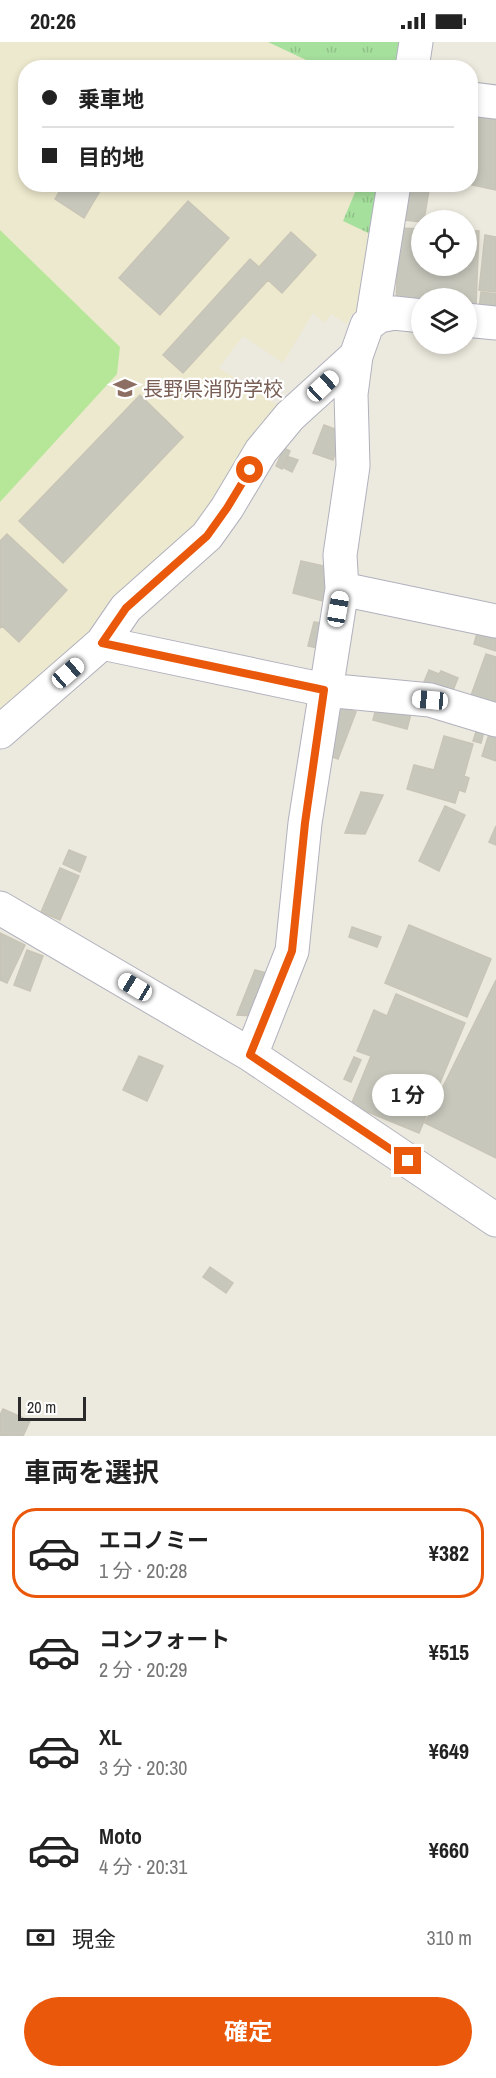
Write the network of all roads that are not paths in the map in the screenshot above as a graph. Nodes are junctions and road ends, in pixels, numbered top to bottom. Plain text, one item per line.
1 (416, 42) edge
2 (413, 60) edge
3 (478, 100) edge
4 (496, 102) edge
5 (393, 192) edge
6 (411, 315) edge
7 (372, 321) junction
8 (477, 321) edge
9 (496, 323) edge
10 (356, 356) junction
11 (342, 589) junction
12 (496, 621) edge
13 (102, 643) junction
14 (324, 690) junction
15 (496, 720) edge
16 (0, 732) edge
17 (0, 908) edge
18 (250, 1055) junction
19 (496, 1220) edge

1 - 2 street
3 - 4 street
5 - 7 street
6 - 7 street
7 - 10 street
8 - 9 street
10 - 11 street
10 - 13 street
11 - 12 street
11 - 14 street
13 - 14 street
13 - 16 street
14 - 15 street
14 - 18 street
17 - 18 street
18 - 19 street

